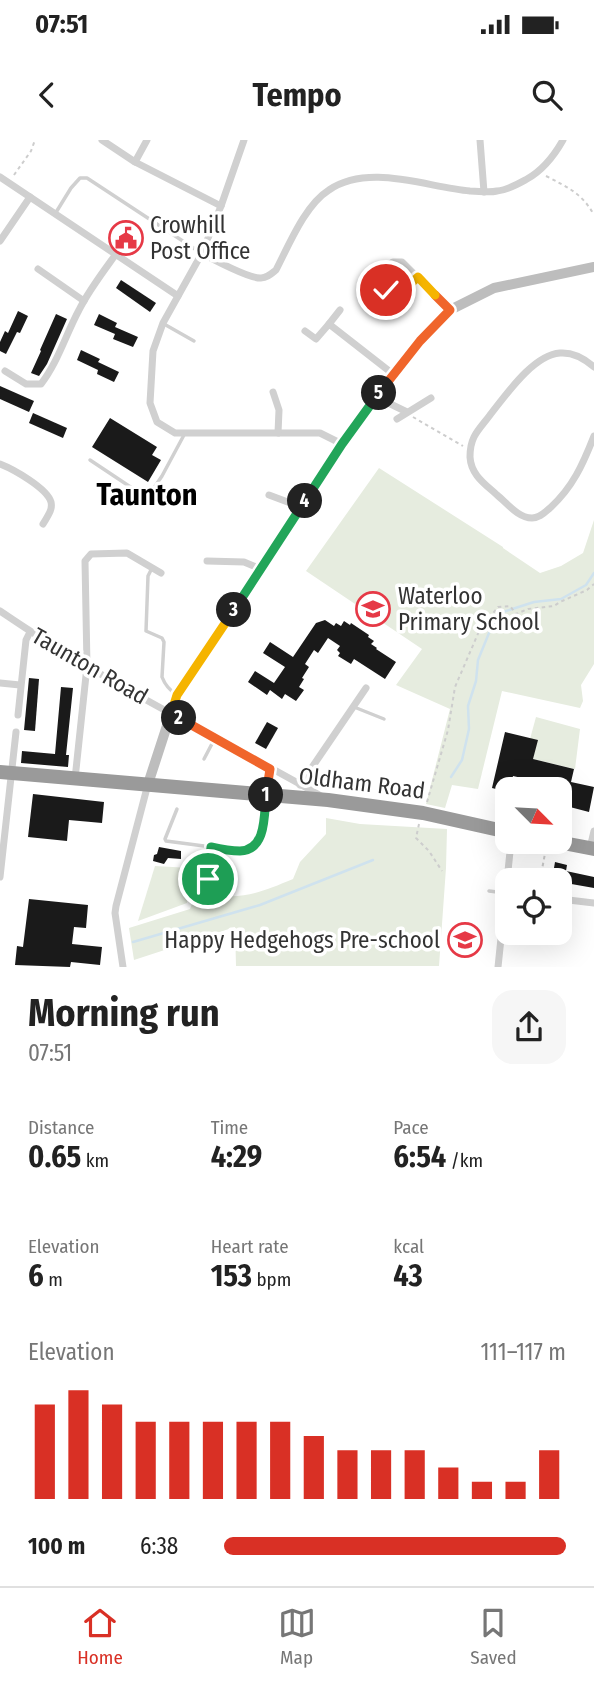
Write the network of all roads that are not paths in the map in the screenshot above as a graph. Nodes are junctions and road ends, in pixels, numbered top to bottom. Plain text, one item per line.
1 (102, 140) edge
2 (148, 140) edge
3 (244, 140) edge
4 (481, 140) edge
5 (563, 140) edge
6 (135, 162) junction
7 (0, 177) edge
8 (484, 192) junction
9 (30, 197) junction
10 (221, 206) junction
11 (55, 214) junction
12 (0, 241) edge
13 (202, 253) junction
14 (116, 254) junction
15 (594, 267) edge
16 (38, 269) dead end
17 (418, 277) junction
18 (178, 296) junction
19 (84, 301) junction
20 (340, 310) dead end
21 (450, 310) junction
22 (163, 323) junction
23 (329, 324) junction
24 (305, 331) dead end
25 (194, 341) dead end
26 (594, 367) edge
27 (5, 371) dead end
28 (393, 374) junction
29 (273, 392) dead end
30 (376, 397) junction
31 (431, 398) dead end
32 (407, 412) junction
33 (397, 419) dead end
34 (185, 433) junction
35 (278, 433) junction
36 (594, 436) edge
37 (342, 444) junction
38 (90, 460) dead end
39 (0, 464) edge
40 (269, 495) dead end
41 (301, 507) junction
42 (43, 524) dead end
43 (207, 561) dead end
44 (152, 568) junction
45 (261, 569) junction
46 (160, 573) dead end
47 (0, 611) edge
48 (30, 632) junction
49 (87, 666) junction
50 (0, 683) edge
51 (20, 685) junction
52 (366, 688) dead end
53 (177, 695) junction
54 (354, 706) junction
55 (171, 714) junction
56 (18, 715) dead end
57 (384, 719) dead end
58 (16, 732) dead end
59 (215, 738) junction
60 (204, 759) dead end
61 (270, 769) junction
62 (6, 772) edge
63 (75, 779) junction
64 (148, 784) junction
65 (300, 785) junction
66 (267, 794) junction
67 (328, 800) junction
68 (177, 809) dead end
69 (3, 824) edge
70 (495, 829) edge
71 (594, 831) edge
72 (572, 844) edge
73 (211, 847) junction
74 (592, 848) edge
75 (227, 849) joint
76 (0, 877) edge
77 (208, 879) dead end
78 (489, 891) dead end
79 (495, 892) edge
80 (572, 900) edge
81 (594, 903) edge
82 (500, 945) edge
83 (123, 967) edge
84 (498, 967) edge

1 - 6 street
2 - 6 street
3 - 10 street
4 - 8 street
5 - 8 street
6 - 10 street
7 - 9 street
8 - 13 street
9 - 11 street
9 - 12 street
10 - 13 street
11 - 13 lane
11 - 14 street
13 - 18 street
14 - 18 street
14 - 19 street
15 - 21 street
16 - 19 street
17 - 17 street
17 - 21 street
18 - 22 street
19 - 27 street
20 - 23 street
21 - 28 street
22 - 25 lane
22 - 34 street
23 - 24 street
23 - 28 street
26 - 36 street
28 - 30 street
29 - 35 street
30 - 32 street
30 - 37 street
31 - 32 street
32 - 33 street
34 - 35 street
34 - 38 lane
35 - 37 street
37 - 41 street
39 - 42 street
40 - 41 street
41 - 45 street
43 - 45 street
44 - 46 street
44 - 49 street
44 - 53 lane
45 - 53 street
47 - 48 street, Taunton Road
48 - 49 street, Taunton Road
48 - 51 street
49 - 55 street, Taunton Road
49 - 63 street
50 - 51 street
51 - 56 street
52 - 54 street
53 - 55 street
54 - 57 lane
54 - 65 street
55 - 59 street, Taunton Road
55 - 64 street
58 - 62 street
59 - 60 lane
59 - 61 street, Taunton Road
61 - 65 street, Taunton Road
61 - 66 street
62 - 63 highway, Oldham Road
62 - 69 street
63 - 64 highway, Oldham Road
64 - 66 highway, Oldham Road
64 - 83 street
65 - 67 street, Taunton Road
66 - 67 highway, Oldham Road
66 - 75 street
67 - 70 highway, Oldham Road
68 - 73 lane
69 - 76 street
71 - 74 street
72 - 74 highway
73 - 75 lane
73 - 77 lane
78 - 79 lane
80 - 81 street
82 - 84 street

